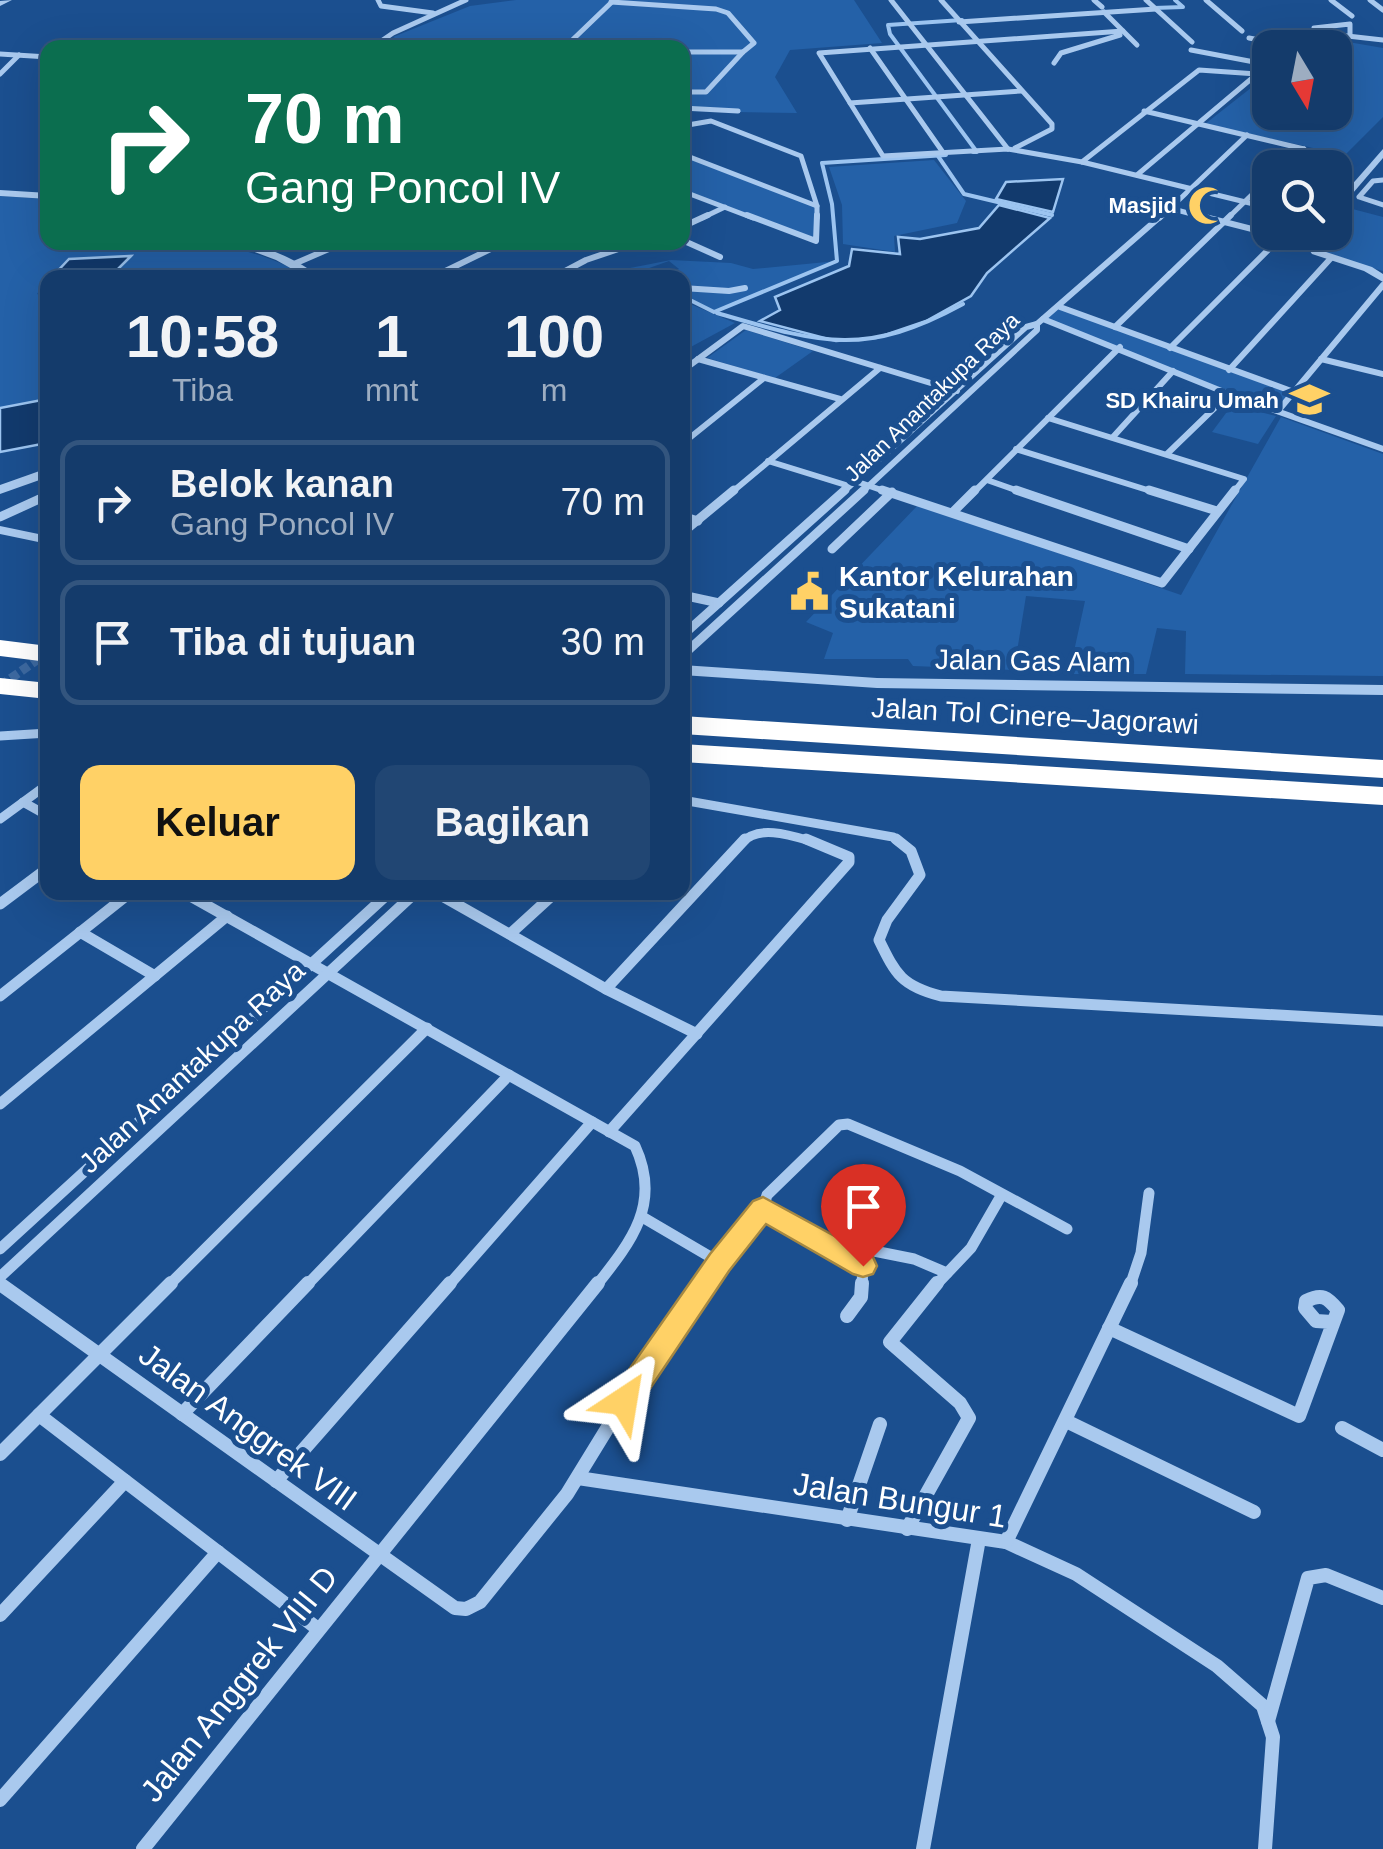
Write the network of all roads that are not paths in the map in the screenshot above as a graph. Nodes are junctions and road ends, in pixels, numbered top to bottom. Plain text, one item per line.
1 (8, 0) edge
2 (378, 0) edge
3 (466, 0) edge
4 (891, 0) edge
5 (941, 0) edge
6 (1094, 0) edge
7 (1146, 0) edge
8 (1226, 0) edge
9 (1330, 0) edge
10 (1370, 0) edge
11 (613, 1) edge
12 (1207, 1) edge
13 (0, 4) edge
14 (1155, 8) junction
15 (1103, 10) junction
16 (1383, 10) edge
17 (434, 14) junction
18 (1352, 16) dead end
19 (958, 20) junction
20 (1313, 30) edge
21 (1350, 30) edge
22 (1242, 31) dead end
23 (1124, 32) junction
24 (1352, 35) edge
25 (1044, 36) junction
26 (1249, 38) dead end
27 (1252, 39) edge
28 (386, 40) edge
29 (572, 40) edge
30 (975, 40) junction
31 (1383, 40) edge
32 (928, 44) junction
33 (1137, 45) dead end
34 (870, 48) junction
35 (690, 52) edge
36 (742, 52) junction
37 (0, 54) edge
38 (1061, 54) junction
39 (19, 55) junction
40 (40, 56) edge
41 (1252, 61) edge
42 (1054, 63) dead end
43 (0, 74) edge
44 (1021, 91) junction
45 (690, 92) edge
46 (966, 95) junction
47 (907, 99) junction
48 (850, 103) junction
49 (690, 108) edge
50 (738, 111) dead end
51 (1144, 112) junction
52 (690, 123) edge
53 (1196, 124) junction
54 (1247, 135) junction
55 (1008, 150) junction
56 (1302, 150) edge
57 (942, 152) junction
58 (1383, 152) edge
59 (690, 157) edge
60 (1082, 162) junction
61 (1137, 175) junction
62 (1383, 180) edge
63 (1360, 186) junction
64 (1190, 189) junction
65 (0, 192) edge
66 (1352, 194) edge
67 (40, 195) edge
68 (690, 195) edge
69 (1252, 195) edge
70 (1244, 202) junction
71 (1252, 204) edge
72 (1383, 204) edge
73 (817, 206) junction
74 (725, 207) junction
75 (1169, 208) junction
76 (690, 223) edge
77 (1223, 223) junction
78 (1252, 231) edge
79 (690, 244) edge
80 (255, 250) edge
81 (326, 250) edge
82 (489, 250) edge
83 (615, 250) edge
84 (1268, 250) edge
85 (1316, 250) edge
86 (720, 257) dead end
87 (1331, 258) junction
88 (294, 264) junction
89 (304, 270) edge
90 (448, 270) edge
91 (567, 270) edge
92 (1383, 282) edge
93 (744, 288) dead end
94 (690, 289) edge
95 (1060, 307) junction
96 (1040, 322) junction
97 (1115, 327) junction
98 (1120, 347) junction
99 (1170, 348) junction
100 (698, 359) junction
101 (1321, 359) junction
102 (690, 365) edge
103 (880, 368) junction
104 (981, 368) junction
105 (1228, 370) junction
106 (1173, 371) junction
107 (992, 372) junction
108 (1383, 374) edge
109 (764, 378) junction
110 (956, 390) junction
111 (1294, 392) junction
112 (967, 394) junction
113 (1230, 394) junction
114 (840, 399) junction
115 (1278, 411) junction
116 (1048, 418) junction
117 (1112, 437) junction
118 (690, 438) edge
119 (894, 445) junction
120 (1381, 445) edge
121 (908, 449) junction
122 (1016, 449) junction
123 (1168, 454) junction
124 (768, 461) junction
125 (40, 475) edge
126 (987, 480) junction
127 (852, 483) junction
128 (870, 486) junction
129 (0, 490) edge
130 (892, 492) junction
131 (40, 499) edge
132 (1217, 511) junction
133 (953, 512) junction
134 (0, 517) edge
135 (690, 518) edge
136 (698, 521) junction
137 (690, 527) edge
138 (0, 530) edge
139 (40, 538) edge
140 (832, 549) dead end
141 (1189, 549) junction
142 (690, 597) edge
143 (718, 603) junction
144 (734, 608) junction
145 (690, 629) edge
146 (0, 648) edge
147 (690, 649) edge
148 (40, 653) edge
149 (0, 661) edge
150 (40, 665) edge
151 (690, 671) edge
152 (0, 688) edge
153 (1383, 690) edge
154 (40, 691) edge
155 (690, 725) edge
156 (40, 734) edge
157 (0, 736) edge
158 (690, 753) edge
159 (1383, 768) edge
160 (40, 790) edge
161 (1383, 796) edge
162 (690, 801) edge
163 (23, 802) junction
164 (40, 812) edge
165 (0, 819) edge
166 (40, 874) edge
167 (690, 899) edge
168 (121, 900) edge
169 (197, 900) edge
170 (381, 900) edge
171 (407, 900) edge
172 (449, 900) edge
173 (547, 900) edge
174 (689, 900) edge
175 (0, 904) edge
176 (226, 916) junction
177 (80, 932) junction
178 (510, 934) junction
179 (312, 962) junction
180 (328, 971) junction
181 (155, 976) junction
182 (606, 989) junction
183 (0, 996) edge
184 (1383, 1021) edge
185 (426, 1028) junction
186 (697, 1034) junction
187 (509, 1075) junction
188 (0, 1104) edge
189 (592, 1122) junction
190 (609, 1132) junction
191 (1149, 1193) dead end
192 (1002, 1196) junction
193 (763, 1209) junction
194 (644, 1218) junction
195 (1067, 1230) dead end
196 (0, 1249) edge
197 (719, 1262) junction
198 (863, 1266) junction
199 (947, 1273) junction
200 (0, 1280) edge
201 (848, 1316) dead end
202 (1332, 1322) dead end
203 (1109, 1328) junction
204 (101, 1356) junction
205 (182, 1414) junction
206 (40, 1415) junction
207 (1066, 1420) junction
208 (880, 1424) dead end
209 (1342, 1428) dead end
210 (1383, 1450) edge
211 (0, 1454) edge
212 (578, 1478) junction
213 (125, 1480) junction
214 (276, 1481) junction
215 (1254, 1512) dead end
216 (848, 1520) junction
217 (907, 1529) junction
218 (979, 1539) junction
219 (1006, 1542) junction
220 (218, 1552) junction
221 (378, 1554) junction
222 (1383, 1598) edge
223 (0, 1615) edge
224 (318, 1629) junction
225 (1268, 1721) junction
226 (0, 1800) edge
227 (143, 1849) edge
228 (922, 1849) edge
229 (1265, 1849) edge

1 - 13 street
2 - 17 street
3 - 17 street
4 - 32 street
5 - 19 street
6 - 15 street
7 - 14 street
8 - 12 street
9 - 18 street
10 - 16 street
11 - 29 street
11 - 36 street
12 - 22 street
14 - 15 street
14 - 41 street
15 - 19 street
15 - 23 street
17 - 28 street
19 - 30 street
20 - 21 street
23 - 25 street
23 - 33 street
23 - 38 street
24 - 31 street
25 - 30 street
25 - 38 street
26 - 27 street
30 - 32 street
30 - 44 street
32 - 34 street
32 - 46 street
34 - 47 street
34 - 48 street
35 - 36 street
36 - 45 street
37 - 39 street
38 - 42 street
39 - 40 street
39 - 43 street
44 - 46 street
44 - 55 street
46 - 47 street
46 - 55 street
47 - 48 street
47 - 57 street
48 - 57 street
49 - 50 street
51 - 53 street
51 - 53 street
51 - 60 street
52 - 73 street
53 - 54 street
53 - 61 street
54 - 56 street
54 - 64 street
55 - 57 street
55 - 60 street
58 - 63 street
59 - 73 street
60 - 61 street
61 - 64 street
62 - 63 street
63 - 66 street
63 - 72 street
64 - 70 street
64 - 75 street
65 - 67 street
68 - 74 street
69 - 70 street
70 - 71 street
70 - 77 street
73 - 74 street
74 - 76 street
75 - 77 street
75 - 95 street
77 - 78 street
77 - 97 street
79 - 86 street
80 - 88 street
81 - 88 street
82 - 90 street
83 - 91 street
84 - 99 street
85 - 87 street
87 - 92 street
87 - 105 street
88 - 89 street
92 - 101 street
93 - 94 street
95 - 96 street
95 - 97 street
96 - 98 street
96 - 104 street, Jalan Anantakupa Raya
96 - 107 street, Jalan Anantakupa Raya
97 - 99 street
98 - 106 street
98 - 116 street
99 - 105 street
100 - 102 street
100 - 103 street
100 - 109 street
101 - 108 street
101 - 111 street
103 - 110 street
103 - 114 street
104 - 107 street
104 - 110 street, Jalan Anantakupa Raya
105 - 111 street
106 - 113 street
106 - 117 street
107 - 112 street, Jalan Anantakupa Raya
109 - 114 street
109 - 118 street
110 - 112 street
110 - 119 street, Jalan Anantakupa Raya
111 - 115 street
112 - 121 street, Jalan Anantakupa Raya
113 - 115 street
113 - 123 street
114 - 124 street
115 - 120 street
116 - 117 street
116 - 122 street
117 - 123 street
119 - 121 street
119 - 127 street, Jalan Anantakupa Raya
121 - 128 street, Jalan Anantakupa Raya
122 - 126 street
122 - 132 street
123 - 132 street
124 - 127 street
124 - 136 street
125 - 129 street
126 - 133 street
126 - 141 street
127 - 128 street
127 - 143 street, Jalan Anantakupa Raya
128 - 130 street
128 - 144 street, Jalan Anantakupa Raya
130 - 133 street
130 - 140 street
131 - 134 street
132 - 141 street
133 - 141 street
135 - 136 street
136 - 137 street
138 - 139 street
142 - 143 street
143 - 144 street
143 - 145 street, Jalan Anantakupa Raya
144 - 147 street, Jalan Anantakupa Raya
146 - 148 highway
149 - 150 highway
151 - 153 street, Jalan Gas Alam
152 - 154 highway
155 - 159 highway, Jalan Tol Cinere–Jagorawi
156 - 157 street
158 - 161 highway
160 - 163 street
162 - 184 street
163 - 164 street
163 - 165 street
166 - 175 street
167 - 186 street
168 - 177 street
169 - 176 street
170 - 179 street, Jalan Anantakupa Raya
171 - 180 street, Jalan Anantakupa Raya
172 - 178 street
173 - 178 street
174 - 182 street
176 - 179 street
176 - 181 street
177 - 181 street
177 - 183 street
178 - 182 street
179 - 180 street
179 - 196 street, Jalan Anantakupa Raya
180 - 185 street
180 - 200 street, Jalan Anantakupa Raya
181 - 188 street
182 - 186 street
185 - 187 street
185 - 204 street
186 - 190 street
187 - 189 street
187 - 205 street
189 - 190 street
189 - 214 street
190 - 194 street
191 - 203 street
192 - 193 street
192 - 195 street
192 - 199 street
193 - 197 street
193 - 198 street
194 - 197 street
194 - 221 street, Jalan Anggrek VIII D
197 - 212 street
198 - 199 street
198 - 201 street
199 - 217 street
200 - 204 street, Jalan Anggrek VIII
202 - 203 street
203 - 207 street
204 - 205 street, Jalan Anggrek VIII
204 - 206 street
205 - 214 street, Jalan Anggrek VIII
206 - 211 street
206 - 213 street
207 - 215 street
207 - 219 street
208 - 216 street
209 - 210 street
212 - 216 street, Jalan Bungur 1
212 - 221 street, Jalan Anggrek VIII
213 - 220 street
213 - 223 street
214 - 221 street, Jalan Anggrek VIII
216 - 217 street, Jalan Bungur 1
217 - 218 street, Jalan Bungur 1
218 - 219 street, Jalan Bungur 1
218 - 228 street
219 - 225 street, Jalan Bungur 1
220 - 224 street
220 - 226 street
221 - 224 street, Jalan Anggrek VIII D
222 - 225 street
224 - 227 street, Jalan Anggrek VIII D
225 - 229 street

